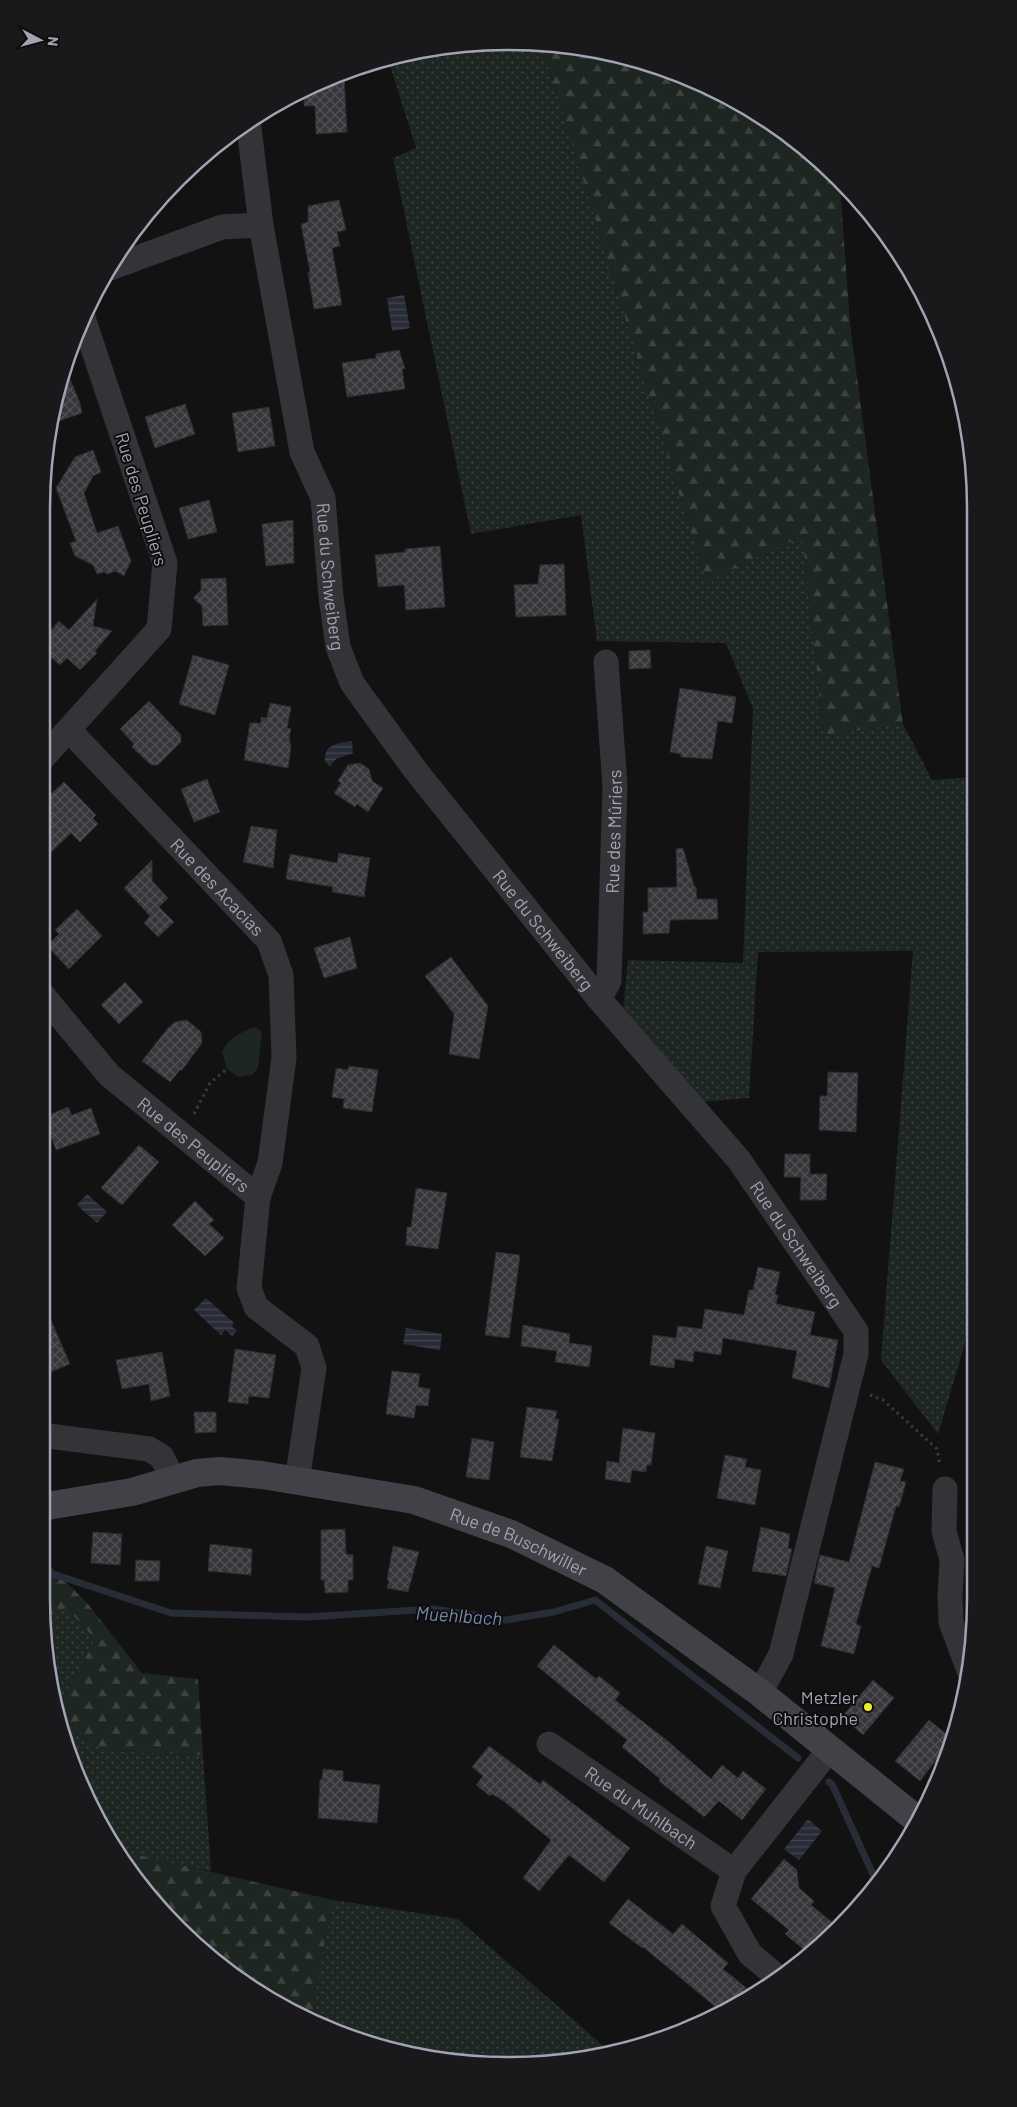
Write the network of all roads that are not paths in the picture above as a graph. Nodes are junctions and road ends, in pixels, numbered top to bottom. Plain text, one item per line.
1 (249, 130) edge
2 (261, 225) junction
3 (120, 264) edge
4 (87, 329) edge
5 (606, 662) dead end
6 (69, 730) junction
7 (50, 750) edge
8 (599, 999) junction
9 (50, 1004) edge
10 (258, 1197) junction
11 (50, 1436) edge
12 (173, 1480) junction
13 (297, 1481) junction
14 (945, 1489) road end
15 (50, 1505) edge
16 (963, 1655) edge
17 (760, 1692) junction
18 (549, 1744) dead end
19 (830, 1749) junction
20 (912, 1816) edge
21 (734, 1871) junction
22 (773, 1973) edge

1 - 2 street, Rue du Schweiberg
2 - 3 street
2 - 8 street, Rue du Schweiberg
4 - 6 street, Rue des Peupliers
5 - 8 street, Rue des Mûriers
6 - 7 street, Rue des Peupliers
6 - 10 street, Rue des Acacias
8 - 17 street, Rue du Schweiberg
9 - 10 street, Rue des Peupliers
10 - 13 street, Rue des Peupliers
11 - 12 street
12 - 13 street, Rue de Buschwiller
12 - 15 street, Rue de Buschwiller
13 - 17 street, Rue de Buschwiller
14 - 16 street
17 - 19 street, Rue de Buschwiller
18 - 21 street, Rue du Muhlbach
19 - 20 street, Rue de Buschwiller
19 - 21 street
21 - 22 street

